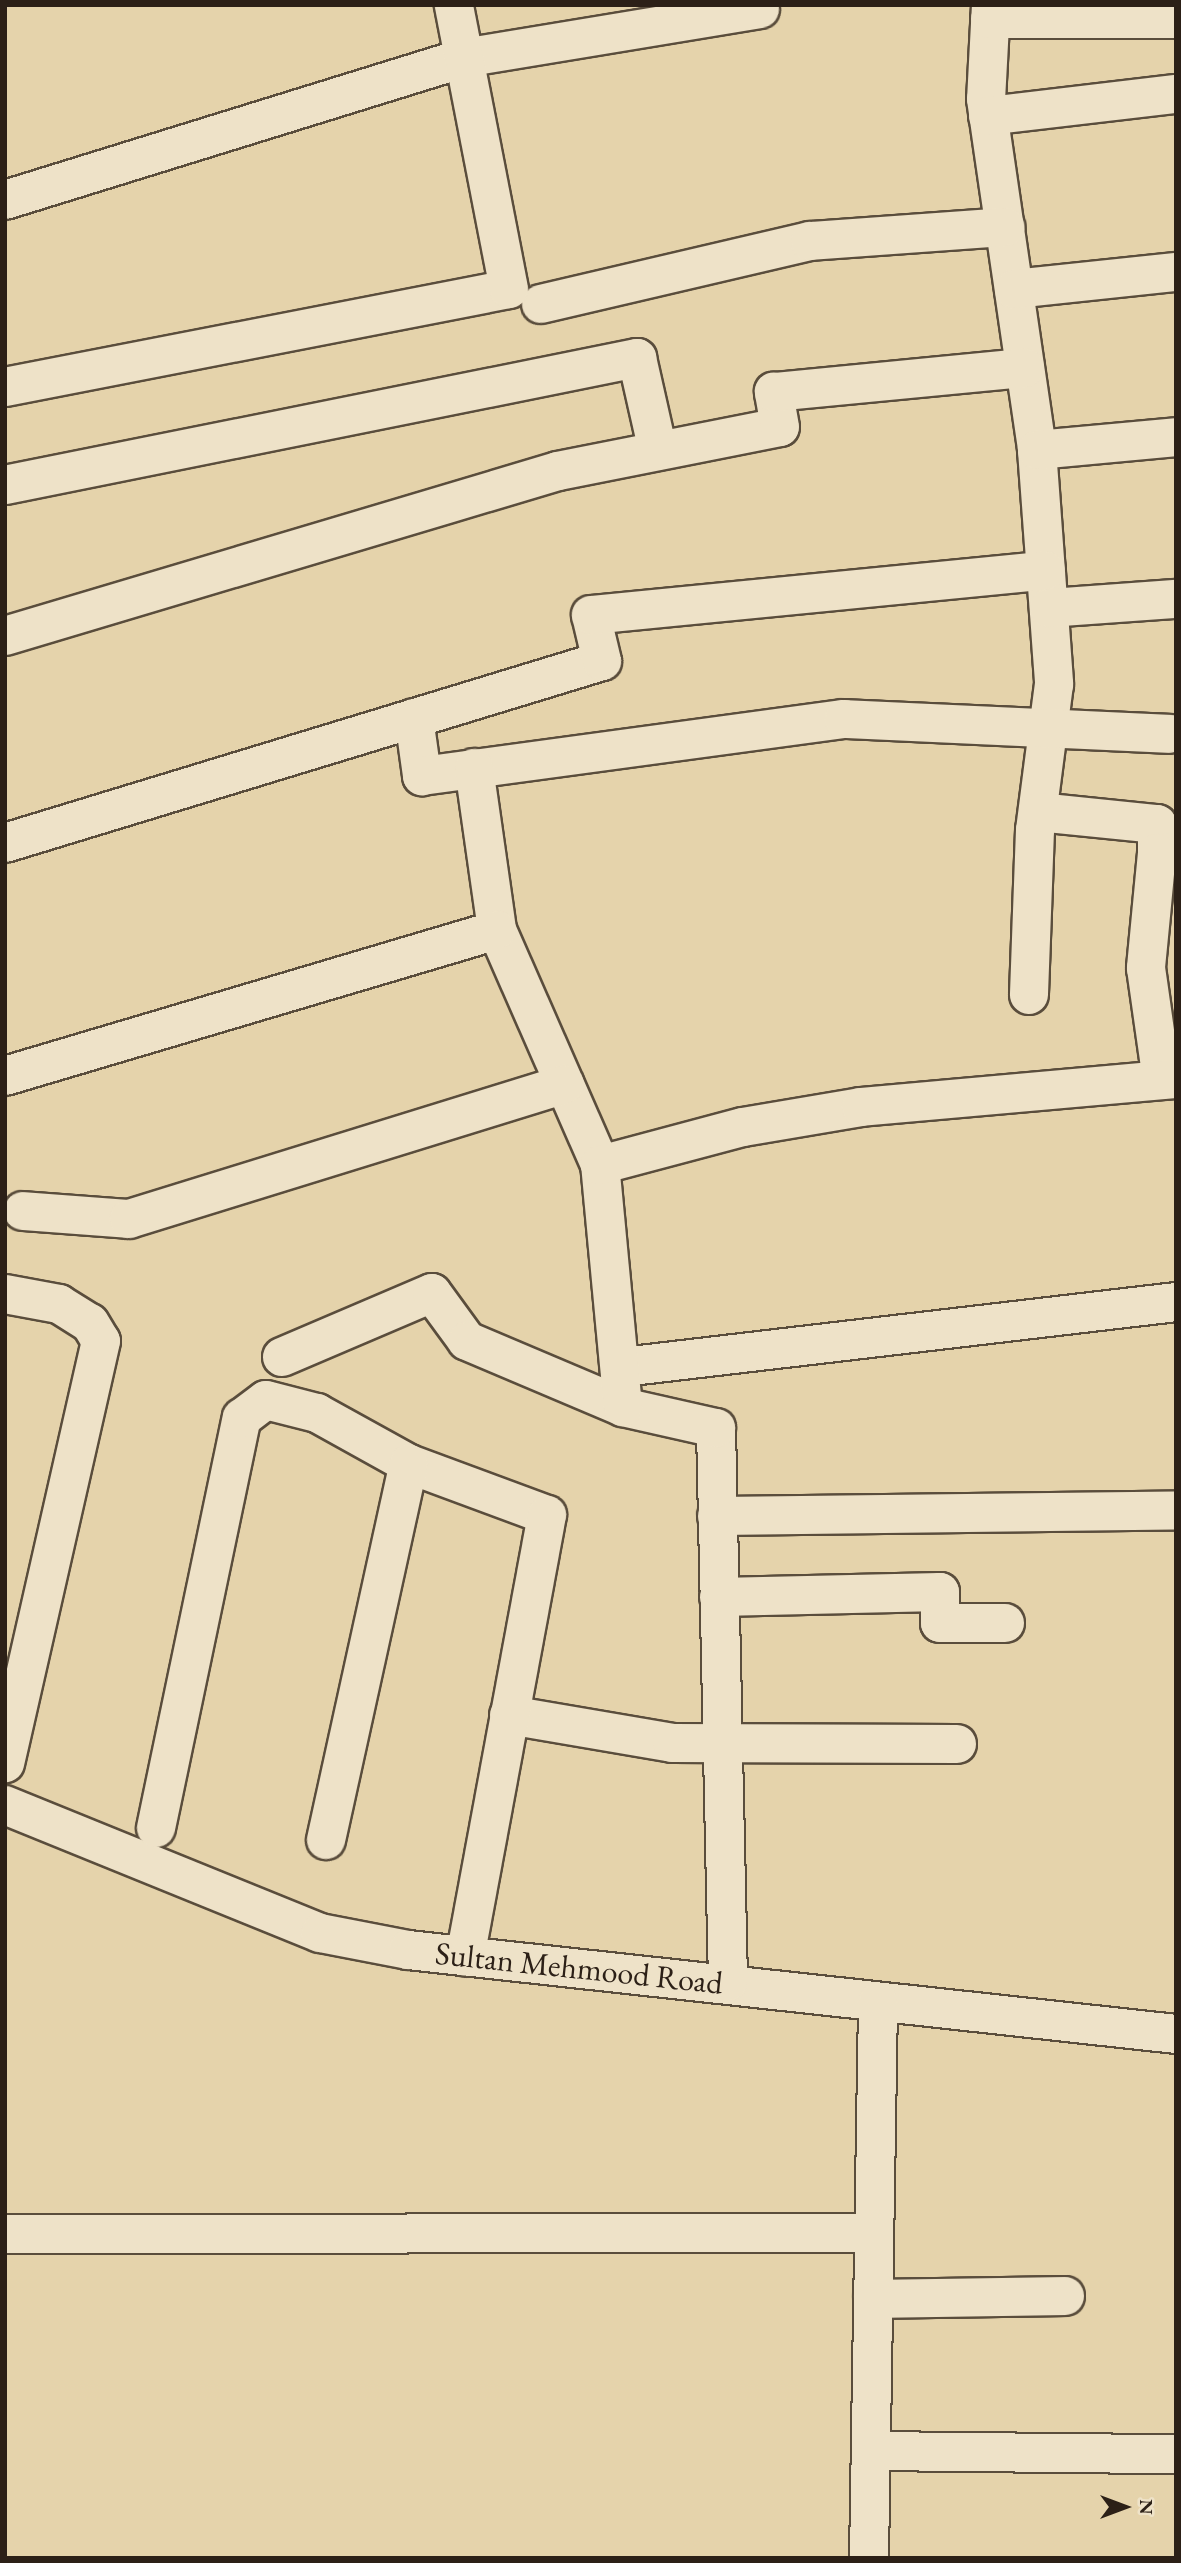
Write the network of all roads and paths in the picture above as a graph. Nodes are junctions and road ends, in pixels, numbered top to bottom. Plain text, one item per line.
1 (454, 5) edge
2 (760, 9) dead end
3 (991, 12) edge
4 (1176, 19) edge
5 (464, 58) junction
6 (1176, 94) edge
7 (988, 116) junction
8 (5, 200) edge
9 (1005, 228) junction
10 (1176, 272) edge
11 (1014, 289) junction
12 (541, 304) dead end
13 (1025, 368) junction
14 (5, 387) edge
15 (1176, 437) edge
16 (1037, 450) junction
17 (658, 451) junction
18 (5, 485) edge
19 (1046, 570) junction
20 (1176, 599) edge
21 (1049, 608) junction
22 (5, 636) edge
23 (414, 718) junction
24 (1049, 727) junction
25 (1170, 734) dead end
26 (474, 768) junction
27 (1038, 812) junction
28 (5, 843) edge
29 (1167, 853) edge
30 (497, 930) junction
31 (1029, 995) dead end
32 (5, 1076) edge
33 (1169, 1080) edge
34 (565, 1084) junction
35 (600, 1165) junction
36 (23, 1211) dead end
37 (5, 1293) edge
38 (1176, 1302) edge
39 (282, 1357) dead end
40 (623, 1367) junction
41 (623, 1407) junction
42 (409, 1464) junction
43 (1176, 1510) edge
44 (717, 1516) junction
45 (719, 1597) junction
46 (1005, 1623) dead end
47 (509, 1715) junction
48 (722, 1743) junction
49 (957, 1744) dead end
50 (5, 1763) edge
51 (5, 1805) edge
52 (156, 1828) dead end
53 (326, 1840) dead end
54 (466, 1956) junction
55 (728, 1982) junction
56 (878, 2002) junction
57 (1176, 2034) edge
58 (872, 2233) junction
59 (5, 2234) edge
60 (1065, 2296) dead end
61 (873, 2299) junction
62 (871, 2451) junction
63 (1176, 2454) edge
64 (869, 2558) edge

1 - 5 street
2 - 5 street
3 - 4 street
3 - 7 street
5 - 8 street
5 - 14 street
6 - 7 street
7 - 9 street
9 - 11 street
9 - 12 street
10 - 11 street
11 - 13 street
13 - 16 street
13 - 17 street
15 - 16 street
16 - 19 street
17 - 18 street
17 - 22 street
19 - 21 street
19 - 23 street
20 - 21 street
21 - 24 street
23 - 26 street
23 - 28 street
24 - 25 street
24 - 26 street
24 - 27 street
26 - 30 street
27 - 29 street
27 - 31 street
29 - 33 street
30 - 32 street
30 - 34 street
33 - 35 street
34 - 35 street
34 - 36 street
35 - 40 street
37 - 50 street
38 - 40 street
39 - 41 street
40 - 41 street
41 - 44 street
42 - 47 street
42 - 52 street
42 - 53 street
43 - 44 street
44 - 45 street
45 - 46 street
45 - 48 street
47 - 48 street
47 - 54 street
48 - 49 street
48 - 55 street
51 - 54 street, Sultan Mehmood Road
54 - 55 street, Sultan Mehmood Road
55 - 56 street, Sultan Mehmood Road
56 - 57 street, Sultan Mehmood Road
56 - 58 street
58 - 59 street
58 - 61 street
60 - 61 street
61 - 62 street
62 - 63 street
62 - 64 street

